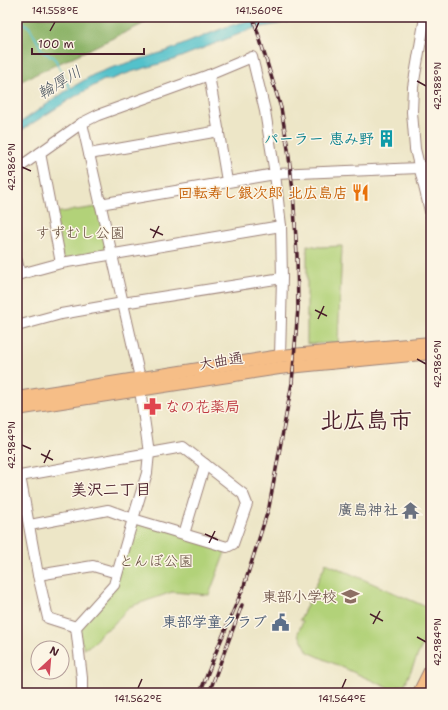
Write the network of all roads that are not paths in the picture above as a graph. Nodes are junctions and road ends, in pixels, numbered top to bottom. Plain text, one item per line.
1 (425, 17) edge
2 (209, 75) junction
3 (82, 123) junction
4 (219, 131) junction
5 (40, 153) junction
6 (90, 154) junction
7 (431, 166) edge
8 (419, 168) junction
9 (17, 169) edge
10 (275, 174) junction
11 (227, 181) junction
12 (100, 204) junction
13 (431, 215) edge
14 (281, 226) junction
15 (112, 254) junction
16 (17, 261) edge
17 (61, 263) junction
18 (19, 275) edge
19 (282, 278) junction
20 (123, 303) junction
21 (17, 326) edge
22 (431, 343) edge
23 (431, 353) edge
24 (280, 356) junction
25 (140, 384) junction
26 (17, 398) edge
27 (17, 409) edge
28 (149, 453) junction
29 (205, 464) junction
30 (133, 519) junction
31 (30, 525) junction
32 (184, 534) junction
33 (117, 573) junction
34 (38, 575) junction
35 (76, 627) junction
36 (431, 669) edge
37 (82, 693) edge
38 (419, 693) edge

1 - 8 street
2 - 3 street
2 - 4 street
2 - 10 street
3 - 5 street
3 - 6 street
4 - 6 street
4 - 11 street
5 - 9 street
5 - 17 street
6 - 12 street
7 - 8 street
8 - 10 street
8 - 13 street
10 - 11 street
10 - 14 street
11 - 12 street
12 - 15 street
14 - 15 street
14 - 19 street
15 - 17 street
15 - 20 street
16 - 18 street
17 - 18 street
19 - 20 street
19 - 24 street
20 - 21 street
20 - 25 street
22 - 24 main road, 大曲通
23 - 25 main road, 大曲通
24 - 25 main road, 大曲通
25 - 26 main road, 大曲通
25 - 27 main road, 大曲通
25 - 28 street
28 - 29 street
28 - 30 street
28 - 31 street
29 - 32 street
29 - 32 street
30 - 31 street
30 - 32 street
30 - 33 street
31 - 34 street
33 - 34 street
33 - 35 street
34 - 35 street
35 - 37 street
36 - 38 main road

